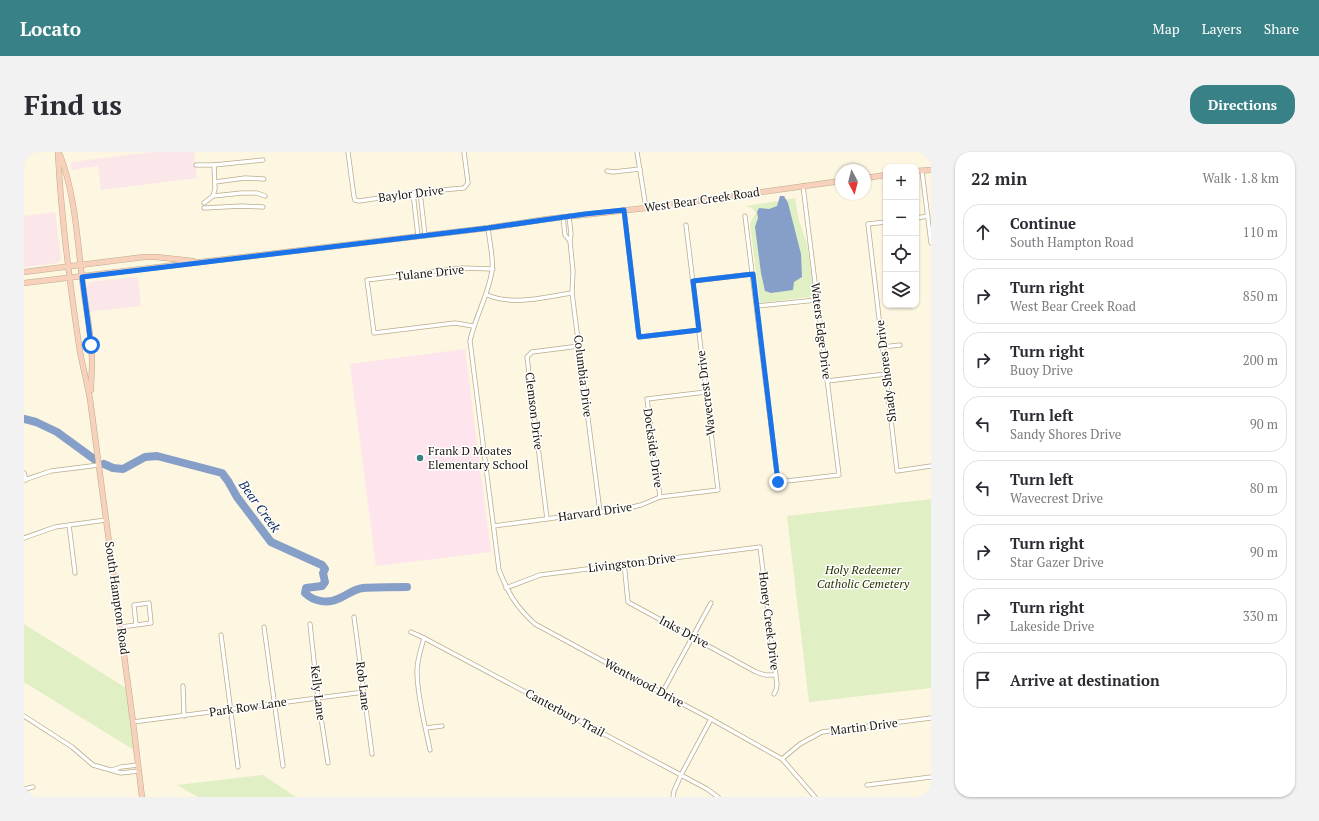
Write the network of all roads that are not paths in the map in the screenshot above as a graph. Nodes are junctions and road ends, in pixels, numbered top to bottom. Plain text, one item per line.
1 (59, 152) edge
2 (348, 152) edge
3 (464, 152) edge
4 (637, 152) edge
5 (263, 160) dead end
6 (196, 165) dead end
7 (214, 165) junction
8 (640, 169) junction
9 (931, 170) edge
10 (607, 171) dead end
11 (919, 171) edge
12 (883, 175) edge
13 (871, 177) edge
14 (264, 179) dead end
15 (215, 182) junction
16 (835, 182) edge
17 (803, 186) junction
18 (420, 192) junction
19 (413, 194) junction
20 (213, 196) junction
21 (265, 196) dead end
22 (204, 202) dead end
23 (263, 207) dead end
24 (204, 208) dead end
25 (646, 208) junction
26 (624, 210) junction
27 (569, 216) junction
28 (745, 216) dead end
29 (928, 216) junction
30 (563, 217) junction
31 (919, 218) edge
32 (883, 222) edge
33 (686, 225) dead end
34 (488, 228) junction
35 (425, 235) junction
36 (418, 236) junction
37 (570, 241) junction
38 (931, 243) edge
39 (206, 262) junction
40 (81, 264) junction
41 (69, 266) junction
42 (493, 269) junction
43 (24, 272) edge
44 (753, 274) junction
45 (82, 277) junction
46 (70, 278) junction
47 (693, 281) junction
48 (24, 283) edge
49 (572, 293) junction
50 (486, 295) junction
51 (817, 300) junction
52 (757, 306) junction
53 (473, 326) junction
54 (699, 330) junction
55 (900, 344) dead end
56 (579, 346) junction
57 (883, 346) junction
58 (886, 374) junction
59 (827, 381) junction
60 (706, 392) junction
61 (90, 399) junction
62 (99, 465) junction
63 (931, 466) edge
64 (24, 473) edge
65 (25, 480) edge
66 (718, 490) joint
67 (660, 497) junction
68 (600, 512) junction
69 (547, 519) junction
70 (106, 520) junction
71 (69, 525) junction
72 (494, 526) junction
73 (24, 538) edge
74 (760, 547) joint
75 (624, 563) junction
76 (75, 573) dead end
77 (506, 588) junction
78 (711, 603) dead end
79 (354, 617) dead end
80 (310, 624) dead end
81 (136, 625) junction
82 (264, 626) dead end
83 (121, 627) junction
84 (410, 632) dead end
85 (221, 635) dead end
86 (693, 637) junction
87 (424, 638) junction
88 (776, 675) junction
89 (183, 686) dead end
90 (364, 692) junction
91 (662, 693) junction
92 (774, 694) dead end
93 (318, 698) junction
94 (275, 704) junction
95 (230, 709) junction
96 (24, 716) edge
97 (184, 716) junction
98 (931, 718) edge
99 (711, 719) junction
100 (133, 722) junction
101 (442, 726) dead end
102 (426, 728) junction
103 (430, 750) dead end
104 (372, 754) dead end
105 (782, 759) junction
106 (328, 763) dead end
107 (138, 765) junction
108 (283, 766) dead end
109 (238, 767) dead end
110 (111, 770) junction
111 (139, 771) junction
112 (681, 775) junction
113 (931, 777) edge
114 (867, 785) dead end
115 (33, 787) dead end
116 (24, 789) edge
117 (142, 797) edge
118 (673, 797) edge
119 (718, 797) edge
120 (815, 797) edge

1 - 40 main road, South Hampton Road
1 - 41 main road, South Hampton Road
2 - 19 street, Baylor Drive
3 - 18 street, Baylor Drive
4 - 8 street
5 - 7 street
6 - 7 street
7 - 15 street
8 - 10 street
8 - 25 street
9 - 11 main road
11 - 29 street
12 - 13 main road
14 - 15 street
15 - 20 street
16 - 17 main road, West Bear Creek Road
17 - 25 main road, West Bear Creek Road
17 - 51 street, Waters Edge Drive
18 - 19 street, Baylor Drive
18 - 35 street
19 - 36 street
20 - 21 street
20 - 22 street
23 - 24 street
25 - 26 main road, West Bear Creek Road
26 - 27 main road, West Bear Creek Road
26 - 54 street
27 - 30 main road, West Bear Creek Road
27 - 37 street, Columbia Drive
28 - 44 street
29 - 31 street
29 - 38 street
30 - 34 main road, West Bear Creek Road
30 - 37 street, Columbia Drive
32 - 57 street, Shady Shores Drive
33 - 47 street, Wavecrest Drive
34 - 35 main road, West Bear Creek Road
34 - 42 street
35 - 36 main road, West Bear Creek Road
36 - 39 main road, West Bear Creek Road
37 - 49 street, Columbia Drive
39 - 40 main road, West Bear Creek Road
39 - 45 main road, West Bear Creek Road
40 - 41 main road, West Bear Creek Road
40 - 45 main road, South Hampton Road
41 - 43 main road, West Bear Creek Road
41 - 46 main road, South Hampton Road
42 - 50 street, Wentwood Drive
42 - 53 street, Tulane Drive
44 - 47 street
44 - 52 street
45 - 46 main road, West Bear Creek Road
45 - 61 main road, South Hampton Road
46 - 48 main road, West Bear Creek Road
46 - 61 main road, South Hampton Road
47 - 54 street, Wavecrest Drive
49 - 50 street
49 - 56 street, Columbia Drive
50 - 53 street, Wentwood Drive
51 - 52 street
51 - 59 street, Waters Edge Drive
52 - 59 street, Waters Edge Drive
53 - 72 street, Wentwood Drive
54 - 60 street, Wavecrest Drive
55 - 57 street
56 - 68 street, Columbia Drive
56 - 69 street, Clemson Drive
57 - 58 street, Shady Shores Drive
58 - 59 street
58 - 63 street, Shady Shores Drive
60 - 66 street, Wavecrest Drive
60 - 67 street, Dockside Drive
61 - 62 main road, South Hampton Road
62 - 65 street
62 - 70 main road, South Hampton Road
64 - 65 street
66 - 67 street, Harvard Drive
67 - 68 street, Harvard Drive
68 - 69 street, Harvard Drive
69 - 72 street, Harvard Drive
70 - 71 street
70 - 83 main road, South Hampton Road
71 - 73 street
71 - 76 street
72 - 77 street, Wentwood Drive
74 - 75 street, Livingston Drive
74 - 88 street, Honey Creek Drive
75 - 77 street, Livingston Drive
75 - 86 street, Inks Drive
77 - 91 street, Wentwood Drive
78 - 86 street
79 - 90 street, Rob Lane
80 - 93 street, Kelly Lane
81 - 81 street
81 - 83 street
82 - 94 street
83 - 100 main road, South Hampton Road
84 - 87 street, Canterbury Trail
85 - 95 street
86 - 88 street, Inks Drive
86 - 91 street
87 - 102 street
87 - 112 street, Canterbury Trail
88 - 92 street, Honey Creek Drive
89 - 97 street
90 - 93 street, Park Row Lane
90 - 104 street, Rob Lane
91 - 99 street, Wentwood Drive
93 - 94 street, Park Row Lane
93 - 106 street, Kelly Lane
94 - 95 street, Park Row Lane
94 - 108 street
95 - 97 street, Park Row Lane
95 - 109 street
96 - 110 street
97 - 100 street, Park Row Lane
98 - 105 street, Martin Drive
99 - 105 street, Wentwood Drive
99 - 112 street
100 - 107 main road, South Hampton Road
101 - 102 street
102 - 103 street
105 - 120 street, Wentwood Drive
107 - 110 street
107 - 111 main road, South Hampton Road
110 - 111 street
111 - 117 main road, South Hampton Road
112 - 118 street
112 - 119 street, Canterbury Trail
113 - 114 street
115 - 116 street

